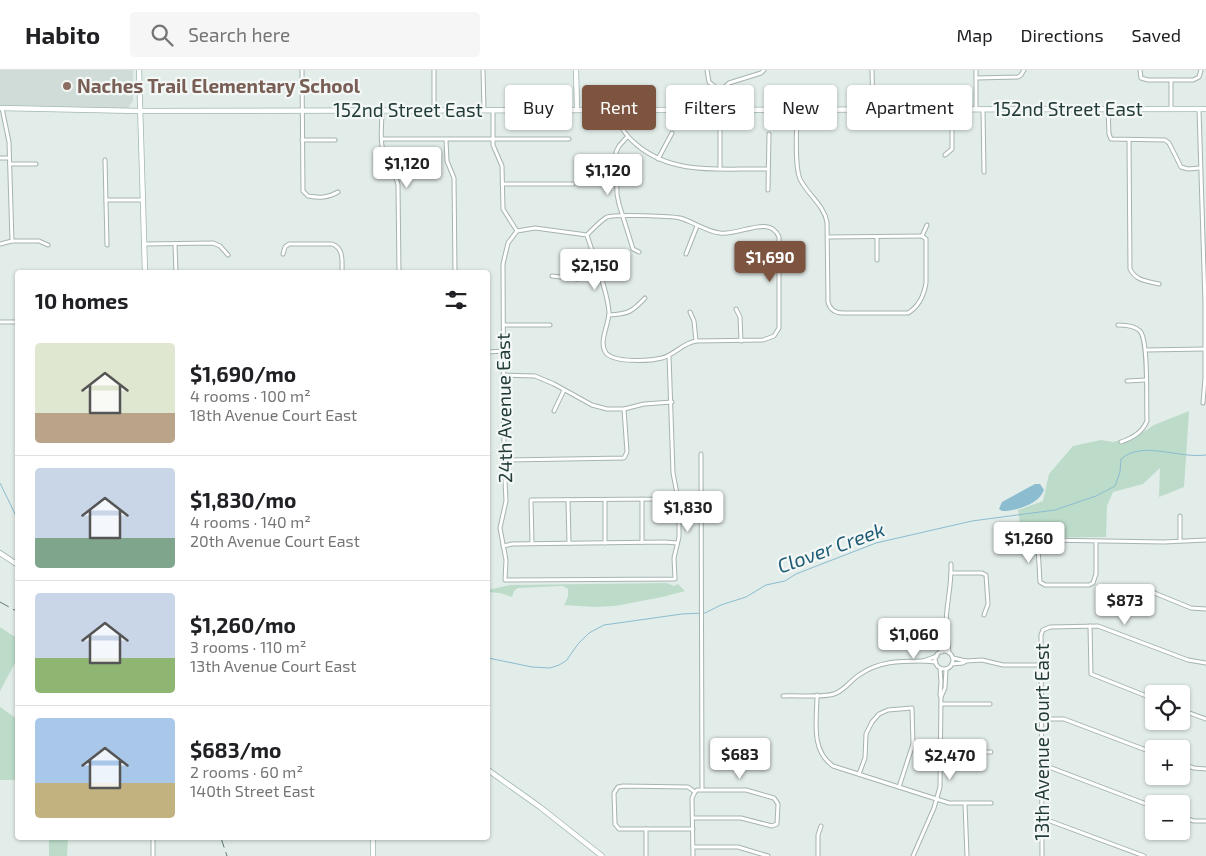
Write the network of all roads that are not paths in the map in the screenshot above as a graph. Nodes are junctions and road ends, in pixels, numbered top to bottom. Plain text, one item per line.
1 (139, 70) edge
2 (302, 70) edge
3 (434, 70) edge
4 (484, 70) edge
5 (576, 70) edge
6 (707, 70) edge
7 (764, 70) edge
8 (872, 70) edge
9 (976, 70) edge
10 (1024, 70) edge
11 (1140, 70) edge
12 (1201, 70) edge
13 (976, 78) junction
14 (1171, 80) junction
15 (712, 85) edge
16 (727, 85) edge
17 (872, 85) edge
18 (1, 108) edge
19 (577, 109) junction
20 (582, 109) edge
21 (972, 109) edge
22 (976, 109) junction
23 (983, 109) junction
24 (1108, 109) junction
25 (1171, 109) junction
26 (1199, 109) junction
27 (1206, 109) edge
28 (302, 110) junction
29 (382, 110) junction
30 (434, 110) junction
31 (484, 110) junction
32 (493, 110) junction
33 (140, 111) junction
34 (623, 130) edge
35 (720, 130) edge
36 (797, 130) edge
37 (952, 130) edge
38 (672, 133) dead end
39 (769, 134) dead end
40 (627, 137) junction
41 (383, 139) junction
42 (493, 139) junction
43 (569, 139) dead end
44 (302, 140) junction
45 (335, 140) dead end
46 (446, 140) junction
47 (1129, 140) junction
48 (945, 154) dead end
49 (0, 158) edge
50 (9, 158) junction
51 (658, 159) junction
52 (105, 160) dead end
53 (10, 164) junction
54 (36, 164) dead end
55 (720, 168) junction
56 (1200, 168) junction
57 (767, 169) junction
58 (984, 172) dead end
59 (502, 184) junction
60 (573, 184) dead end
61 (768, 190) dead end
62 (1204, 191) edge
63 (338, 192) dead end
64 (106, 200) junction
65 (143, 200) junction
66 (622, 216) junction
67 (928, 225) dead end
68 (697, 226) junction
69 (517, 230) junction
70 (587, 235) junction
71 (922, 236) junction
72 (828, 237) junction
73 (877, 237) junction
74 (12, 241) junction
75 (0, 244) edge
76 (144, 244) junction
77 (175, 244) junction
78 (48, 245) dead end
79 (107, 245) dead end
80 (638, 252) dead end
81 (283, 254) dead end
82 (686, 254) dead end
83 (228, 255) dead end
84 (877, 260) dead end
85 (145, 270) edge
86 (176, 270) edge
87 (342, 270) edge
88 (399, 270) edge
89 (455, 270) edge
90 (599, 273) junction
91 (552, 276) dead end
92 (1159, 284) dead end
93 (645, 298) dead end
94 (1205, 303) edge
95 (736, 309) dead end
96 (690, 312) dead end
97 (609, 315) junction
98 (0, 322) edge
99 (15, 322) edge
100 (504, 325) junction
101 (550, 325) dead end
102 (1118, 325) dead end
103 (696, 341) junction
104 (741, 341) junction
105 (1204, 349) junction
106 (1146, 350) junction
107 (504, 351) junction
108 (490, 352) edge
109 (669, 355) junction
110 (1205, 370) edge
111 (503, 375) junction
112 (1146, 380) junction
113 (1127, 381) dead end
114 (564, 390) junction
115 (672, 402) junction
116 (1203, 404) dead end
117 (624, 409) junction
118 (554, 410) dead end
119 (1121, 442) dead end
120 (701, 454) dead end
121 (504, 460) junction
122 (677, 495) junction
123 (642, 499) junction
124 (568, 500) junction
125 (605, 500) junction
126 (1180, 516) dead end
127 (1180, 540) junction
128 (1206, 540) edge
129 (1096, 541) junction
130 (642, 542) junction
131 (569, 543) junction
132 (606, 543) junction
133 (677, 543) junction
134 (532, 544) junction
135 (503, 546) junction
136 (0, 553) edge
137 (15, 563) edge
138 (951, 564) dead end
139 (951, 573) junction
140 (1152, 592) dead end
141 (1206, 609) edge
142 (984, 615) dead end
143 (946, 625) junction
144 (1090, 626) junction
145 (942, 652) junction
146 (949, 653) junction
147 (937, 656) junction
148 (953, 658) junction
149 (923, 661) junction
150 (966, 661) junction
151 (936, 662) junction
152 (1206, 663) edge
153 (952, 664) junction
154 (1041, 664) junction
155 (940, 668) junction
156 (946, 669) junction
157 (817, 695) junction
158 (783, 696) dead end
159 (1145, 696) edge
160 (941, 697) junction
161 (940, 704) junction
162 (990, 704) dead end
163 (1190, 713) edge
164 (1041, 719) junction
165 (1206, 719) edge
166 (1145, 750) edge
167 (991, 752) dead end
168 (940, 754) junction
169 (1041, 764) junction
170 (1190, 767) edge
171 (1206, 769) edge
172 (490, 771) edge
173 (859, 774) junction
174 (899, 787) junction
175 (702, 789) junction
176 (695, 792) junction
177 (936, 800) junction
178 (991, 803) dead end
179 (965, 804) junction
180 (1145, 804) edge
181 (693, 818) junction
182 (1042, 818) junction
183 (1190, 820) edge
184 (1206, 821) edge
185 (821, 826) dead end
186 (646, 829) junction
187 (693, 829) junction
188 (153, 840) edge
189 (373, 840) edge
190 (693, 847) junction
191 (153, 856) edge
192 (373, 856) edge
193 (602, 856) edge
194 (646, 856) edge
195 (693, 856) edge
196 (768, 856) edge
197 (818, 856) edge
198 (913, 856) edge
199 (967, 856) edge
200 (1042, 856) edge
201 (1144, 856) edge

1 - 33 main road
2 - 28 street
3 - 30 street
4 - 31 street
5 - 19 main road
6 - 15 street
7 - 16 street
8 - 17 street
9 - 13 street
10 - 13 street
11 - 14 street
12 - 14 street
13 - 22 street
14 - 25 street
18 - 33 main road, 152nd Street East
18 - 50 street
19 - 20 main road, 152nd Street East
19 - 32 main road, 152nd Street East
21 - 22 main road, 152nd Street East
22 - 23 main road, 152nd Street East
23 - 24 main road, 152nd Street East
23 - 58 street
24 - 25 main road, 152nd Street East
24 - 47 street
25 - 26 main road, 152nd Street East
26 - 27 main road, 152nd Street East
26 - 56 street
28 - 29 main road, 152nd Street East
28 - 33 main road, 152nd Street East
28 - 44 street
29 - 30 main road, 152nd Street East
29 - 41 street
30 - 31 main road, 152nd Street East
31 - 32 main road, 152nd Street East
32 - 42 street
33 - 65 main road
34 - 40 street
35 - 55 street
36 - 72 street
37 - 48 street
38 - 51 street
39 - 57 street
40 - 51 street
40 - 66 street
41 - 46 street
41 - 88 street
42 - 43 street
42 - 46 street
42 - 59 street
44 - 45 street
44 - 63 street
46 - 89 street
47 - 56 street
47 - 92 street
49 - 50 street
50 - 53 street
51 - 55 street
52 - 64 street
53 - 54 street
53 - 74 street
55 - 57 street
56 - 62 street
57 - 61 street
59 - 60 street
59 - 69 street
62 - 94 street
64 - 65 street
64 - 79 street
65 - 76 main road
66 - 68 street
66 - 70 street
66 - 80 street
67 - 71 street
68 - 82 street
68 - 104 street
69 - 70 street
69 - 100 street, 24th Avenue East
70 - 90 street
71 - 72 street
71 - 73 street
72 - 73 street
73 - 84 street
74 - 75 street
74 - 78 street
76 - 77 street
76 - 85 main road
77 - 83 street
77 - 86 street
81 - 87 street
90 - 91 street
90 - 97 street
93 - 97 street
94 - 105 street
95 - 104 street
96 - 103 street
97 - 109 street
98 - 99 street
100 - 101 street
100 - 107 street, 24th Avenue East
102 - 106 street
103 - 104 street
103 - 109 street
105 - 106 street
105 - 110 street
106 - 112 street
107 - 108 street
107 - 111 street, 24th Avenue East
109 - 115 street
110 - 116 street
111 - 114 street
111 - 121 street, 24th Avenue East
112 - 113 street
112 - 119 street
114 - 117 street
114 - 118 street
115 - 117 street
115 - 122 street
117 - 121 street
120 - 175 street
121 - 135 street, 24th Avenue East
122 - 123 street
122 - 133 street
123 - 125 street
123 - 130 street
124 - 125 street
124 - 131 street
124 - 134 street
125 - 132 street
126 - 127 street
127 - 128 street
127 - 129 street
129 - 129 street
130 - 132 street
130 - 133 street
131 - 132 street
131 - 134 street
133 - 135 street, 24th Avenue East
134 - 135 street
136 - 137 main road
138 - 139 street
139 - 142 street
139 - 143 street
140 - 141 street
143 - 145 street
143 - 146 street
144 - 152 street
144 - 154 street, 13th Avenue Court East
144 - 159 street
145 - 146 street
145 - 147 street
146 - 148 street
147 - 149 street
147 - 151 street
148 - 150 street
148 - 153 street
149 - 151 street
149 - 157 street
150 - 153 street
150 - 154 street
151 - 155 street
153 - 156 street
154 - 164 street, 13th Avenue Court East
155 - 156 street
155 - 160 street
156 - 160 street
157 - 158 street
157 - 173 street
160 - 161 street
161 - 162 street
161 - 168 street
163 - 165 street
164 - 166 street
164 - 169 street, 13th Avenue Court East
167 - 168 street
168 - 177 street
169 - 180 street
169 - 182 street, 13th Avenue Court East
170 - 171 street
172 - 193 main road
173 - 174 street
173 - 174 street
174 - 177 street
175 - 176 street
175 - 181 street
176 - 181 street
176 - 186 street
177 - 179 street
177 - 198 street
178 - 179 street
179 - 199 street
181 - 187 street
182 - 200 street, 13th Avenue Court East
182 - 201 street
183 - 184 street
185 - 197 street
186 - 187 street
186 - 194 street
187 - 190 street
188 - 191 street
189 - 192 main road
190 - 195 street
190 - 196 street

